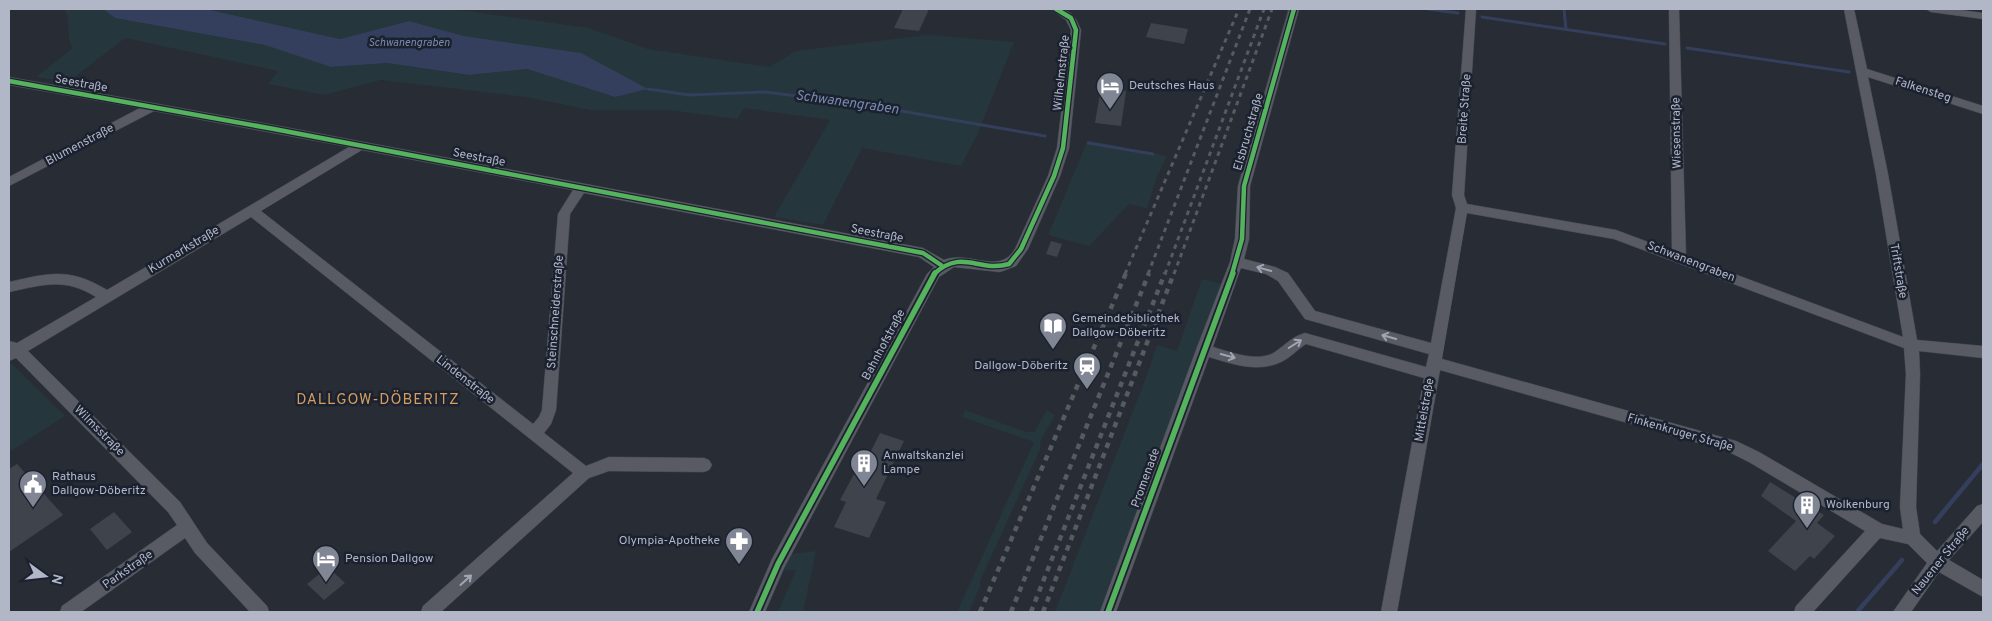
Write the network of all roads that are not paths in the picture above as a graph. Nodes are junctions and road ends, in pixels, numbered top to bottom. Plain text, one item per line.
1 (1058, 9) edge
2 (1294, 9) edge
3 (1471, 9) edge
4 (1674, 9) edge
5 (1849, 9) edge
6 (1931, 9) edge
7 (1983, 16) edge
8 (1862, 71) junction
9 (9, 82) edge
10 (152, 107) junction
11 (1983, 110) edge
12 (360, 146) junction
13 (9, 182) edge
14 (580, 189) junction
15 (1462, 208) junction
16 (251, 210) junction
17 (1679, 257) junction
18 (1236, 262) junction
19 (941, 265) junction
20 (9, 286) edge
21 (105, 296) junction
22 (1912, 345) junction
23 (12, 350) edge
24 (1203, 350) junction
25 (1983, 352) edge
26 (1434, 362) junction
27 (533, 434) junction
28 (704, 465) dead end
29 (584, 473) junction
30 (1983, 511) edge
31 (188, 527) junction
32 (1877, 530) junction
33 (1912, 537) junction
34 (1937, 562) junction
35 (1983, 589) edge
36 (68, 612) edge
37 (261, 612) edge
38 (429, 612) edge
39 (757, 612) edge
40 (1108, 612) edge
41 (1390, 612) edge
42 (1802, 612) edge
43 (1901, 612) edge

1 - 19 street, Wilhelmstraße
2 - 18 street, Elsbruchstraße
3 - 15 street, Breite Straße
4 - 17 street, Wiesenstraße
5 - 8 street, Triftstraße
6 - 7 street
8 - 11 street, Falkensteg
8 - 22 street, Triftstraße
9 - 10 street, Seestraße
10 - 12 street, Seestraße
10 - 13 street, Blumenstraße
12 - 14 street, Seestraße
12 - 16 street, Kurmarkstraße
14 - 19 street, Seestraße
14 - 27 street, Steinschneiderstraße
15 - 17 street, Schwanengraben
15 - 26 street, Mittelstraße
16 - 21 street, Kurmarkstraße
16 - 27 street, Lindenstraße
17 - 22 street, Schwanengraben
18 - 24 street, Elsbruchstraße
26 -> 18 street, Finkenkruger Straße
19 - 39 street, Bahnhofstraße
20 - 21 street
21 - 23 street, Kurmarkstraße
22 - 25 street, Schwanengraben
22 - 33 street, Triftstraße
23 - 31 street, Wilmsstraße
24 -> 26 street, Finkenkruger Straße
24 - 40 street, Promenade
26 - 32 street, Finkenkruger Straße
26 - 41 street, Mittelstraße
27 - 29 street, Lindenstraße
28 - 29 street
38 -> 29 street
30 - 34 street, Nauener Straße
31 - 36 street, Parkstraße
31 - 37 street, Wilmsstraße
32 - 33 street, Finkenkruger Straße
32 - 42 street
33 - 34 street
34 - 35 street
34 - 43 street, Nauener Straße

